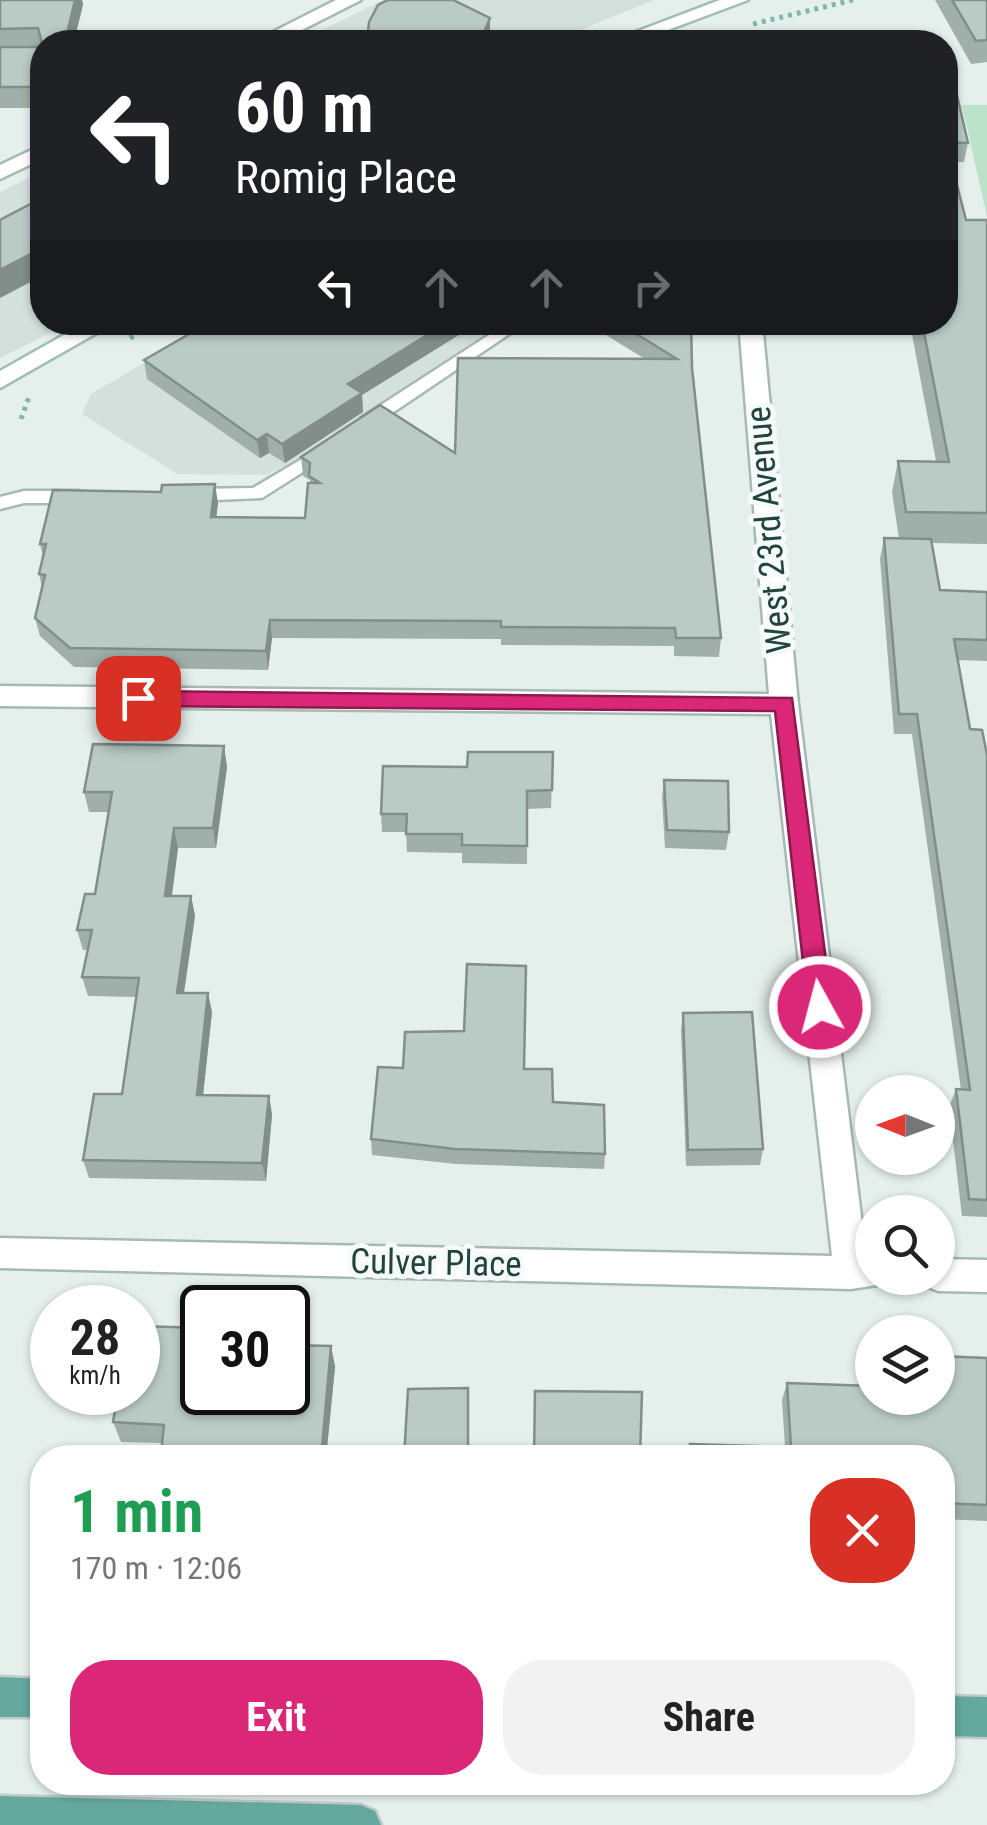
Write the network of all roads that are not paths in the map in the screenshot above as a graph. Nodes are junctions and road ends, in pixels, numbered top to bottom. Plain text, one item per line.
1 (351, 0) edge
2 (738, 0) edge
3 (288, 30) edge
4 (653, 30) edge
5 (30, 158) edge
6 (0, 172) edge
7 (81, 335) edge
8 (500, 335) edge
9 (751, 335) edge
10 (0, 380) edge
11 (353, 431) edge
12 (337, 442) edge
13 (179, 495) edge
14 (102, 496) edge
15 (0, 502) edge
16 (0, 696) edge
17 (784, 704) junction
18 (855, 1222) edge
19 (0, 1254) edge
20 (855, 1273) edge
21 (955, 1275) edge
22 (987, 1276) edge
23 (0, 1697) edge
24 (30, 1698) edge
25 (955, 1716) edge
26 (987, 1717) edge
27 (0, 1816) edge
28 (361, 1825) edge

1 - 3 street
2 - 4 street
5 - 6 street
7 - 10 street
8 - 11 lane
9 - 17 street, West 23rd Avenue
12 - 13 lane
14 - 15 lane
16 - 17 street
17 - 18 street, West 23rd Avenue
19 - 20 street, Culver Place
21 - 22 street
23 - 24 main road
25 - 26 main road
27 - 28 main road

